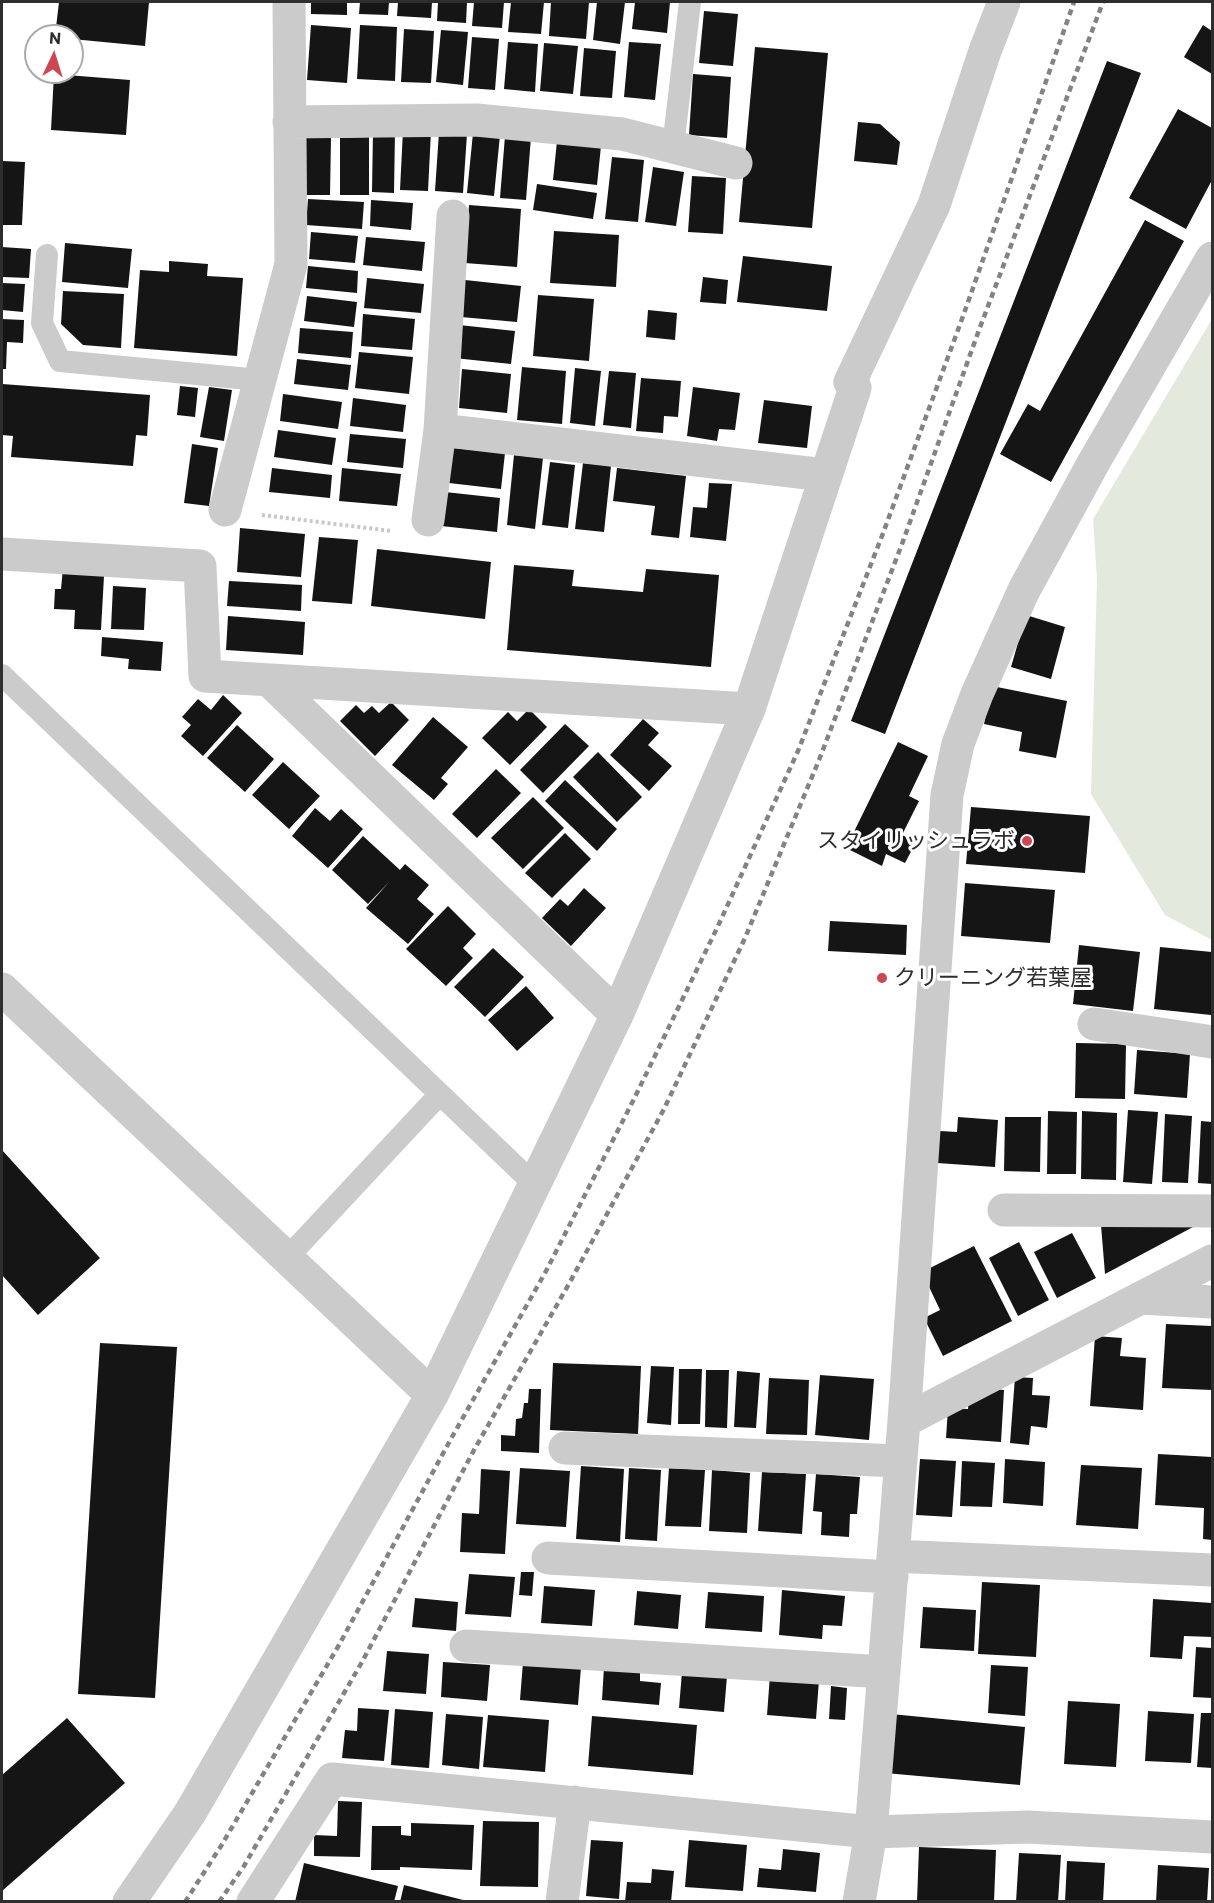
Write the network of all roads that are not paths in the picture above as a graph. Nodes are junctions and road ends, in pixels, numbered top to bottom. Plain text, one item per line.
1 (289, 2) edge
2 (690, 2) edge
3 (1004, 2) edge
4 (289, 122) junction
5 (673, 147) junction
6 (736, 163) dead end
7 (453, 216) dead end
8 (46, 255) dead end
9 (1212, 258) edge
10 (260, 380) junction
11 (440, 430) junction
12 (825, 475) junction
13 (225, 510) road end
14 (428, 520) road end
15 (2, 554) edge
16 (2, 675) edge
17 (270, 681) junction
18 (749, 709) junction
19 (2, 989) edge
20 (617, 1015) junction
21 (1094, 1024) dead end
22 (1212, 1042) edge
23 (440, 1094) junction
24 (535, 1185) junction
25 (1004, 1210) dead end
26 (1212, 1211) edge
27 (287, 1258) junction
28 (1212, 1261) edge
29 (1138, 1298) junction
30 (1212, 1302) edge
31 (432, 1395) junction
32 (904, 1421) junction
33 (565, 1448) dead end
34 (901, 1461) junction
35 (548, 1558) dead end
36 (893, 1567) junction
37 (1212, 1570) edge
38 (466, 1646) dead end
39 (884, 1672) junction
40 (575, 1802) junction
41 (871, 1832) junction
42 (1212, 1837) edge
43 (129, 1902) edge
44 (253, 1902) edge
45 (562, 1902) edge
46 (859, 1902) edge

1 - 4 street
2 - 5 lane
3 - 12 street
4 - 5 street
4 - 10 street
5 - 6 street
7 - 11 street
8 - 10 lane
9 - 32 street
10 - 13 street
11 - 12 street
11 - 14 street
12 - 18 street
15 - 17 street
16 - 23 lane
17 - 18 street
17 - 20 street
18 - 20 street
19 - 27 street
20 - 24 street
21 - 22 street
23 - 24 lane
23 - 27 lane
24 - 31 street
25 - 26 street
27 - 31 street
28 - 29 street
29 - 30 street
29 - 32 street
31 - 43 street
32 - 34 street
33 - 34 street
34 - 36 street
35 - 36 street
36 - 37 street
36 - 39 street
38 - 39 street
39 - 41 street
40 - 41 street
40 - 44 street
40 - 45 street
41 - 42 street
41 - 46 street

